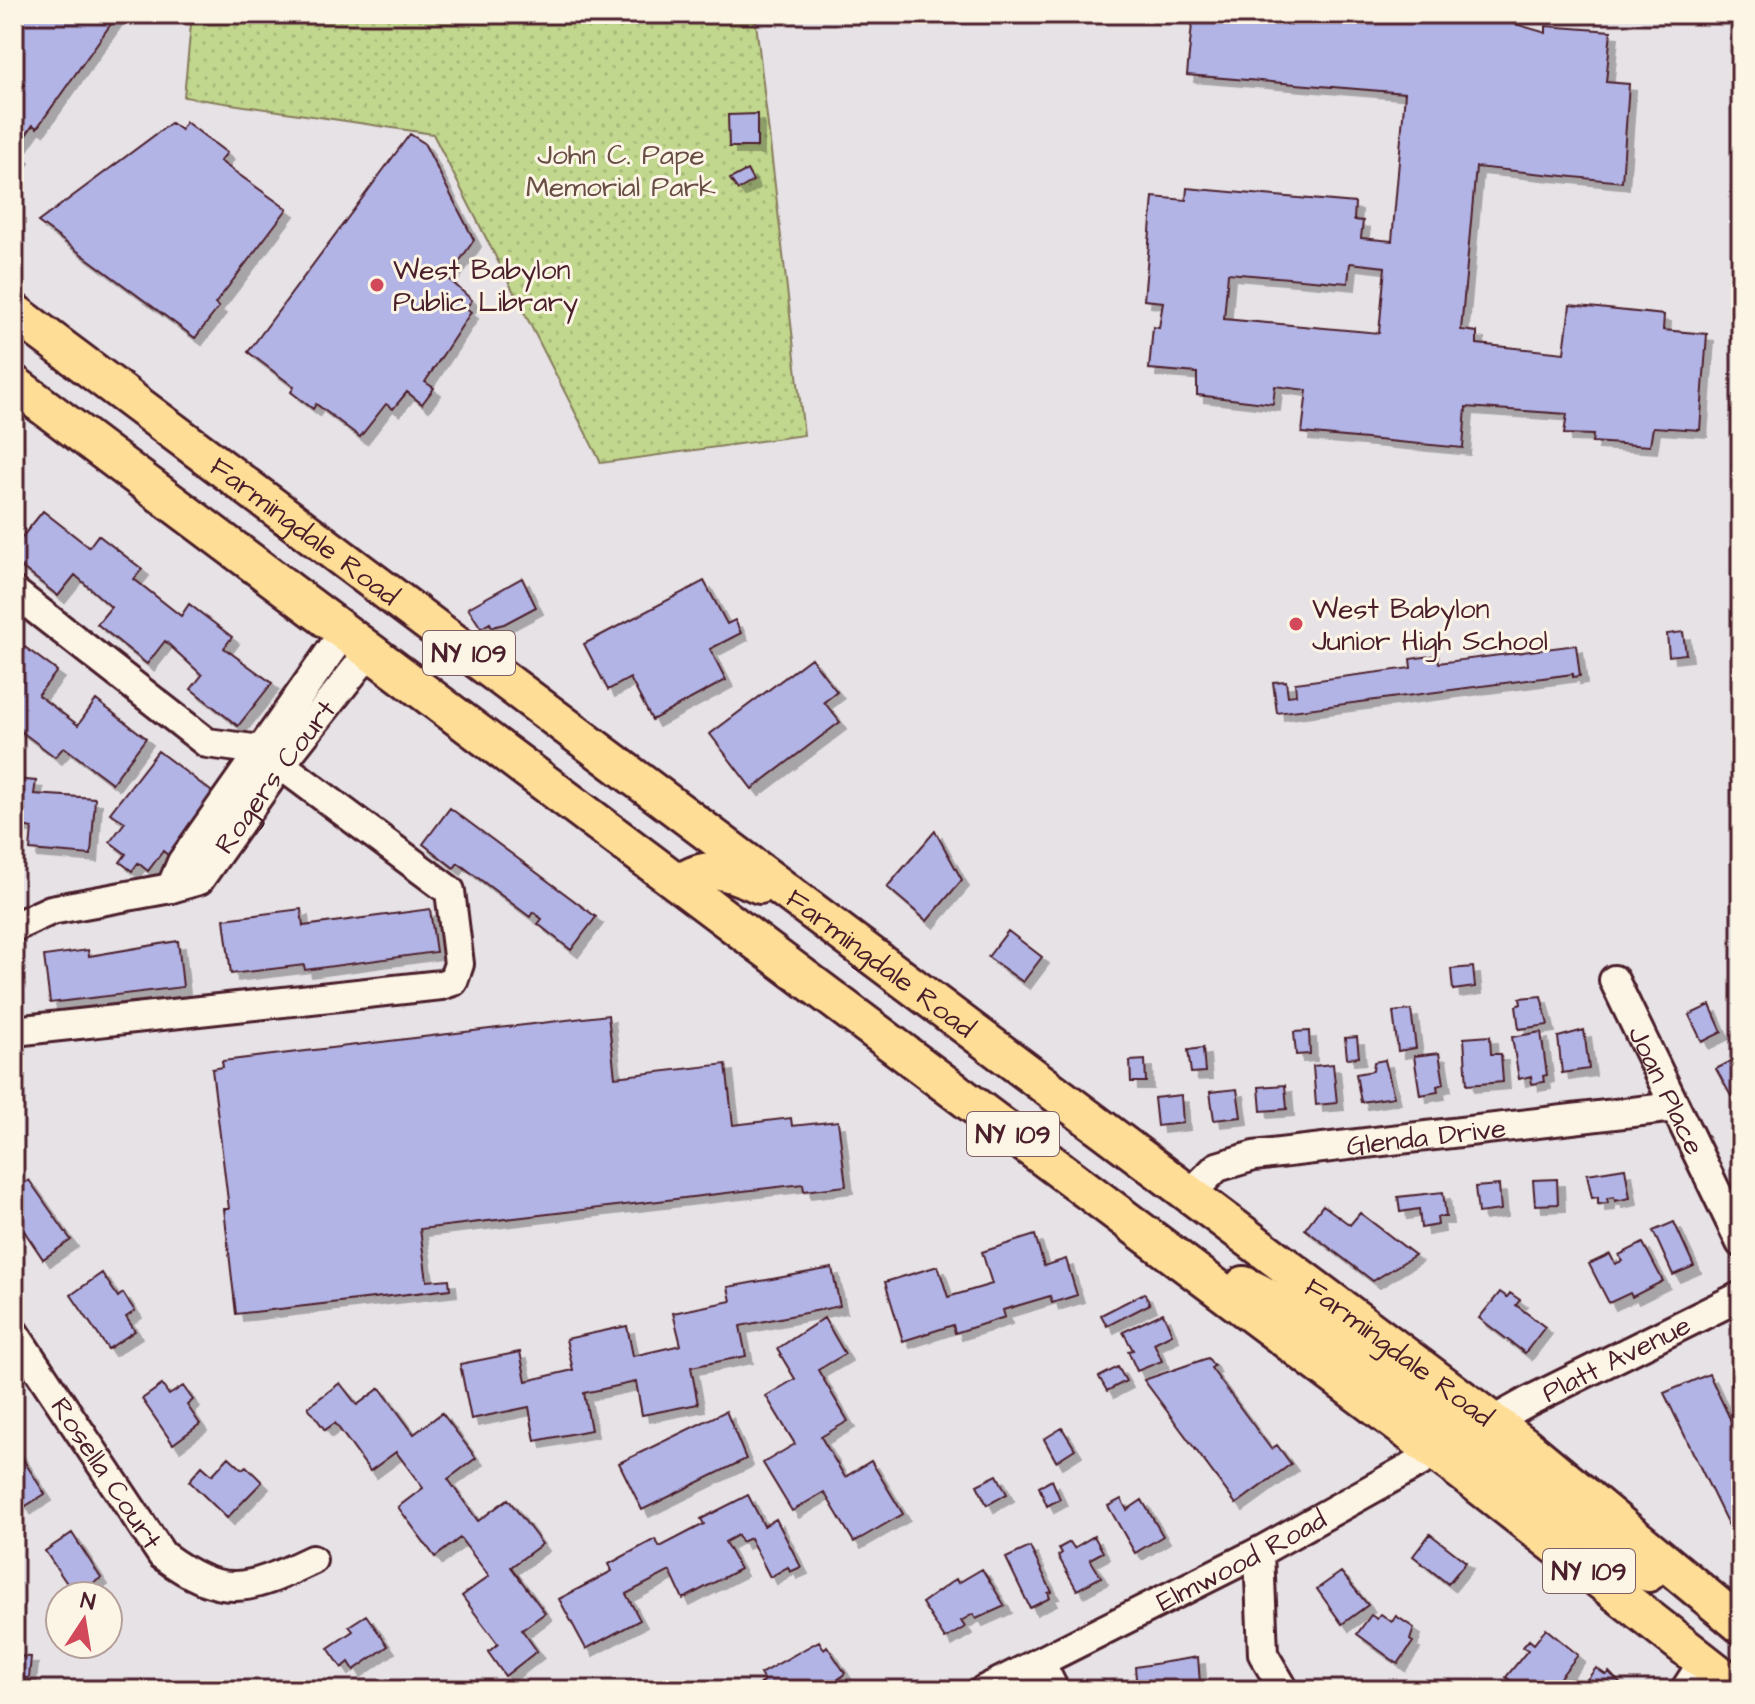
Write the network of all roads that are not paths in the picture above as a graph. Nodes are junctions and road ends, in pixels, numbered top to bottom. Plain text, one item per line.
1 (14, 312) edge
2 (29, 326) edge
3 (14, 384) edge
4 (14, 592) edge
5 (357, 642) junction
6 (271, 757) junction
7 (589, 816) junction
8 (712, 836) junction
9 (680, 883) junction
10 (802, 903) junction
11 (14, 927) edge
12 (1614, 980) dead end
13 (14, 1031) edge
14 (1675, 1107) junction
15 (1190, 1194) junction
16 (1741, 1243) edge
17 (1741, 1296) edge
18 (14, 1333) edge
19 (1464, 1437) junction
20 (1259, 1552) junction
21 (312, 1560) dead end
22 (1740, 1624) edge
23 (1040, 1662) junction
24 (1695, 1676) edge
25 (1283, 1688) edge
26 (984, 1690) edge
27 (1054, 1690) edge
28 (1740, 1690) edge

1 - 2 main road, Farmingdale Road / NY 109
2 - 8 main road, Farmingdale Road / NY 109
3 - 5 main road, Farmingdale Road / NY 109
4 - 6 street
5 - 6 street, Rogers Court
5 - 7 main road, Farmingdale Road / NY 109
6 - 11 street, Rogers Court
6 - 13 street
7 - 8 main road
7 - 9 main road, Farmingdale Road / NY 109
8 - 10 main road, Farmingdale Road / NY 109
9 - 10 main road
9 - 19 main road, Farmingdale Road / NY 109
10 - 15 main road, Farmingdale Road / NY 109
12 - 14 street, Joan Place
14 - 15 street, Glenda Drive
14 - 16 street, Joan Place
15 - 19 main road, Farmingdale Road / NY 109
17 - 19 street, Platt Avenue
18 - 21 street, Rosella Court
19 - 20 street, Elmwood Road
19 - 22 main road, Farmingdale Road / NY 109
19 - 24 main road, Farmingdale Road / NY 109
20 - 23 street, Elmwood Road
20 - 25 street
23 - 26 street, Elmwood Road
23 - 27 street
24 - 28 main road, Farmingdale Road / NY 109

